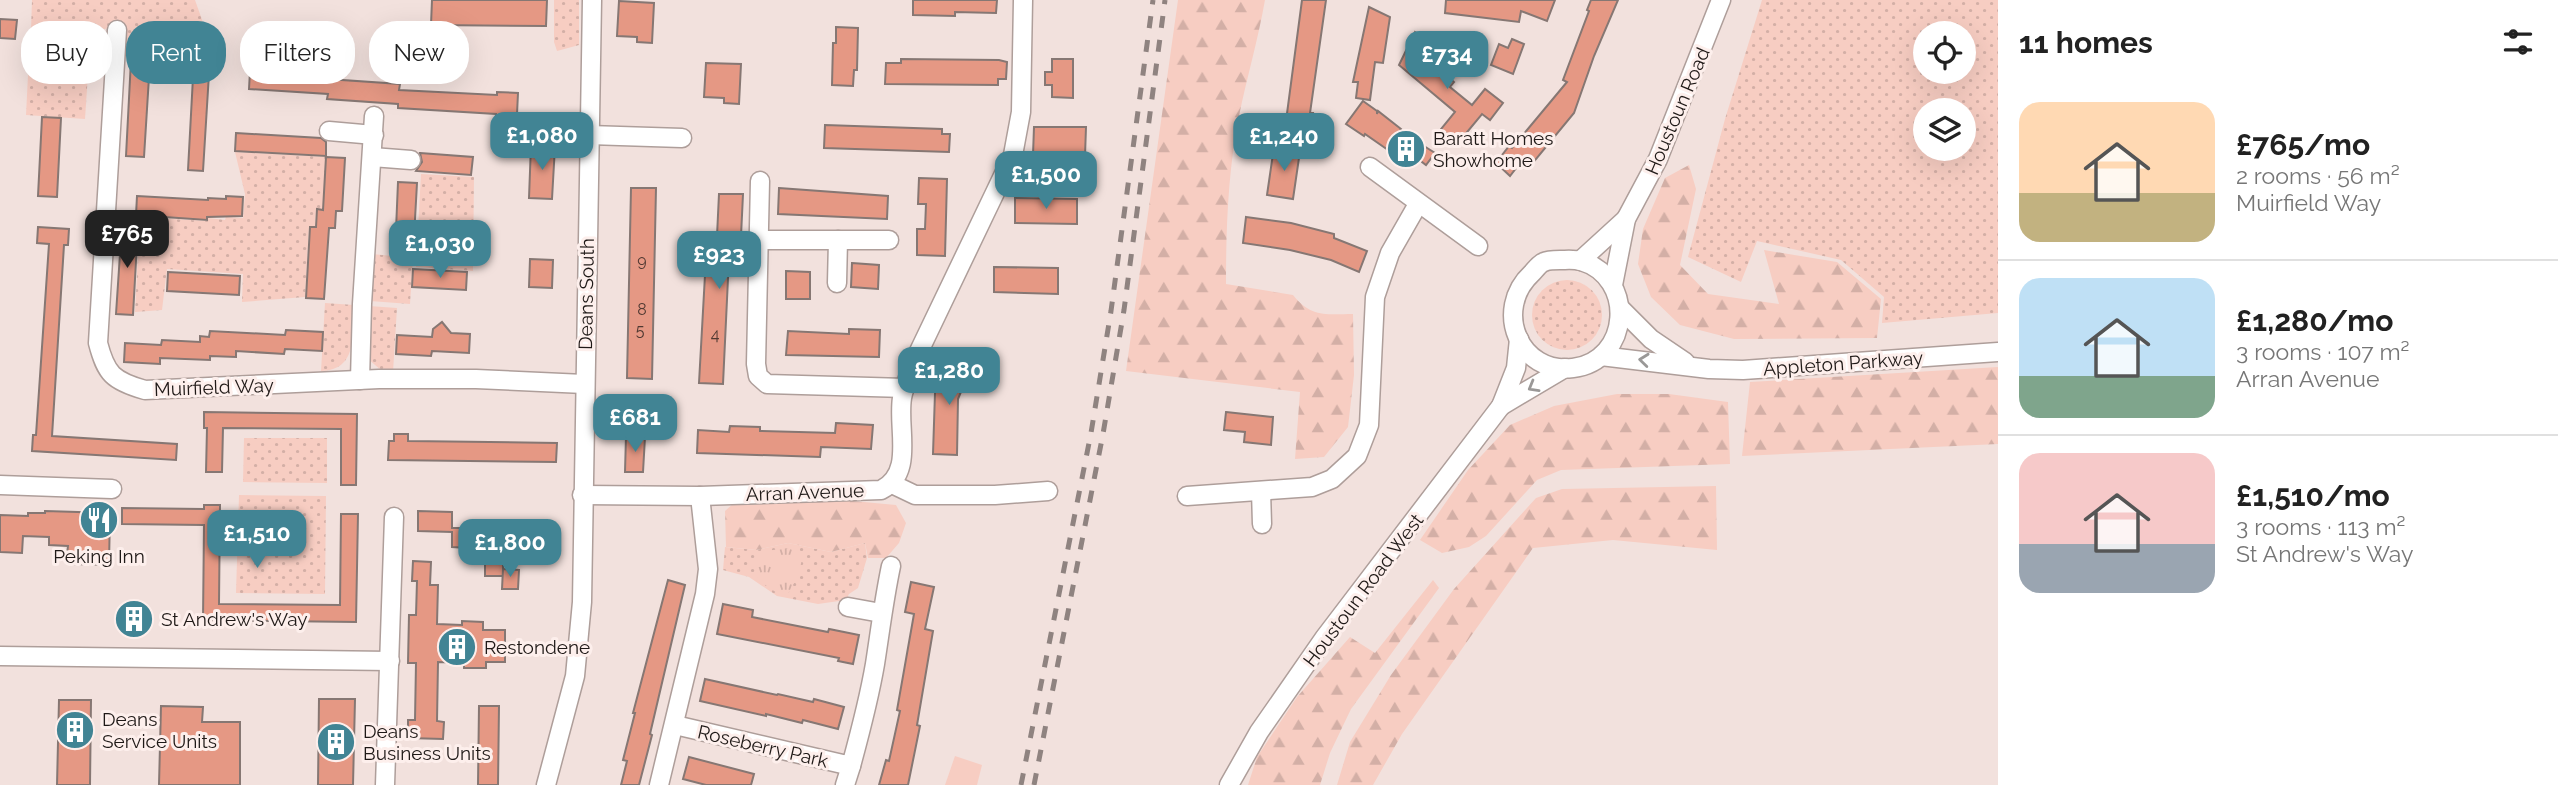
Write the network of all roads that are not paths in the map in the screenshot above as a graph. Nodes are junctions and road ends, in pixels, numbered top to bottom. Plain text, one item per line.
1 (592, 0) edge
2 (1023, 0) edge
3 (1721, 0) edge
4 (117, 30) dead end
5 (374, 116) dead end
6 (329, 131) dead end
7 (373, 135) junction
8 (589, 135) junction
9 (682, 138) dead end
10 (372, 157) junction
11 (411, 160) dead end
12 (1370, 167) dead end
13 (760, 181) dead end
14 (1418, 204) junction
15 (1626, 219) junction
16 (759, 240) junction
17 (838, 240) junction
18 (890, 240) dead end
19 (1478, 246) dead end
20 (1580, 261) junction
21 (837, 283) dead end
22 (1614, 285) junction
23 (1621, 309) junction
24 (1519, 340) junction
25 (1998, 352) edge
26 (1601, 356) junction
27 (1688, 364) junction
28 (1565, 368) junction
29 (360, 380) junction
30 (584, 384) junction
31 (905, 388) junction
32 (1501, 406) junction
33 (892, 484) junction
34 (0, 485) edge
35 (112, 489) dead end
36 (1048, 491) dead end
37 (1261, 491) junction
38 (582, 495) junction
39 (700, 496) junction
40 (1187, 496) dead end
41 (394, 517) dead end
42 (1262, 524) dead end
43 (891, 566) dead end
44 (848, 607) dead end
45 (881, 612) junction
46 (0, 656) edge
47 (390, 661) junction
48 (675, 725) junction
49 (851, 766) junction
50 (1231, 783) edge
51 (385, 785) edge
52 (546, 785) edge
53 (659, 785) edge
54 (845, 785) edge

1 - 8 street, Deans South
2 - 31 street, Arran Avenue
3 - 15 street, Houstoun Road
4 - 29 street, Muirfield Way
5 - 7 street
6 - 7 street
7 - 10 street
8 - 9 street
8 - 30 street, Deans South
10 - 11 street
10 - 29 street
12 - 14 street
13 - 16 street
14 - 19 street
14 - 37 street
15 - 20 street, Houstoun Road
15 - 22 street, Houstoun Road
16 - 17 street
16 - 31 street
17 - 18 street
17 - 21 street
20 - 22 street
20 - 24 street
22 - 23 street
23 - 26 street
23 - 27 street, Appleton Parkway
24 - 28 street
24 - 32 street, Houstoun Road West
25 - 27 street, Appleton Parkway
27 -> 26 street, Appleton Parkway
26 - 28 street
28 -> 32 street, Houstoun Road West
29 - 30 street, Muirfield Way
30 - 38 street, Deans South
31 - 33 street, Arran Avenue
32 - 50 street, Houstoun Road West
33 - 36 street
33 - 39 street, Arran Avenue
34 - 35 street
37 - 40 street
37 - 42 street
38 - 39 street, Arran Avenue
38 - 52 street, Deans South
39 - 48 street, Roseberry Park
41 - 47 street
43 - 45 street, Roseberry Park
44 - 45 street
45 - 49 street, Roseberry Park
46 - 47 street
47 - 51 street
48 - 49 street, Roseberry Park
48 - 53 street, Roseberry Park
49 - 54 street, Roseberry Park

